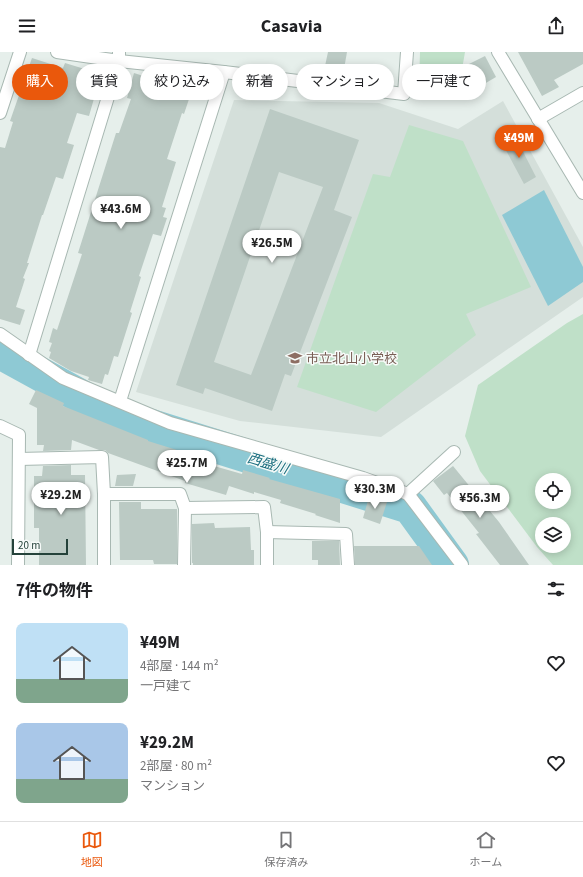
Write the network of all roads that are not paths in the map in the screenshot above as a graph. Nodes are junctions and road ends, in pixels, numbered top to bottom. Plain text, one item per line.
1 (20, 52) edge
2 (57, 52) edge
3 (407, 52) edge
4 (498, 52) edge
5 (119, 56) edge
6 (172, 64) edge
7 (224, 72) edge
8 (583, 93) edge
9 (215, 100) edge
10 (0, 113) edge
11 (538, 119) junction
12 (583, 193) edge
13 (0, 334) edge
14 (29, 356) junction
15 (120, 401) junction
16 (0, 426) edge
17 (454, 452) dead end
18 (19, 459) junction
19 (104, 494) junction
20 (408, 494) junction
21 (184, 508) junction
22 (267, 532) junction
23 (18, 565) edge
24 (104, 565) edge
25 (184, 565) edge
26 (267, 565) edge
27 (348, 565) edge
28 (462, 565) edge

1 - 10 street
2 - 5 street
3 - 7 street
4 - 11 street
5 - 6 street
5 - 14 street
8 - 11 street
9 - 15 street
11 - 12 street
13 - 14 street
14 - 15 street
15 - 20 street
16 - 18 street
17 - 20 street
18 - 19 street
18 - 23 street
19 - 21 street
19 - 24 street
20 - 28 street
21 - 22 street
21 - 25 street
22 - 26 street
22 - 27 street

